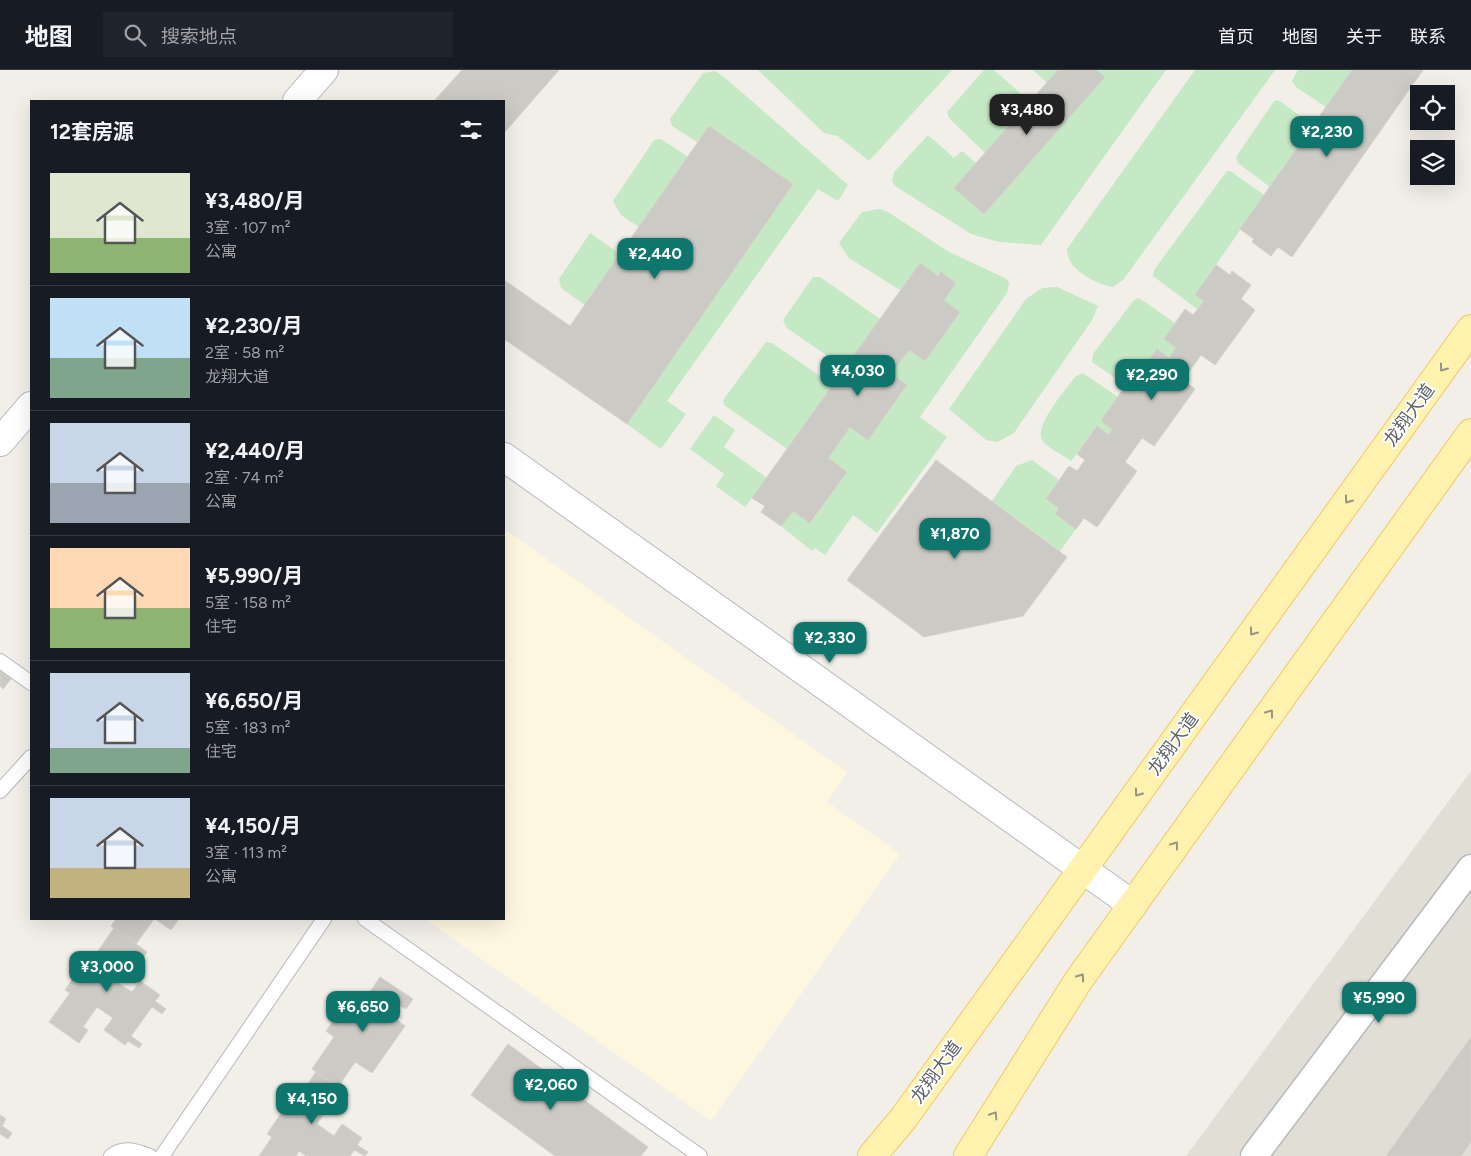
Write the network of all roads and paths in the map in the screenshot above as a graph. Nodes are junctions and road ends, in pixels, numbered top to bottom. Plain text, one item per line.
1 (324, 70) edge
2 (298, 100) edge
3 (1471, 329) edge
4 (30, 407) edge
5 (1471, 433) edge
6 (0, 442) edge
7 (505, 458) edge
8 (0, 661) edge
9 (30, 682) edge
10 (30, 758) edge
11 (0, 791) edge
12 (1471, 868) edge
13 (1082, 869) junction
14 (1133, 905) junction
15 (323, 920) edge
16 (366, 920) edge
17 (111, 1156) edge
18 (150, 1156) edge
19 (162, 1156) edge
20 (700, 1156) edge
21 (872, 1156) edge
22 (968, 1156) edge
23 (1254, 1156) edge

1 - 2 street
3 -> 13 main road, 龙翔大道
4 - 6 street
14 -> 5 main road
7 - 13 street
8 - 9 lane
10 - 11 lane
12 - 23 street
13 - 14 street
13 - 21 main road, 龙翔大道
22 -> 14 main road
15 - 19 lane
16 - 20 lane
17 - 18 lane

